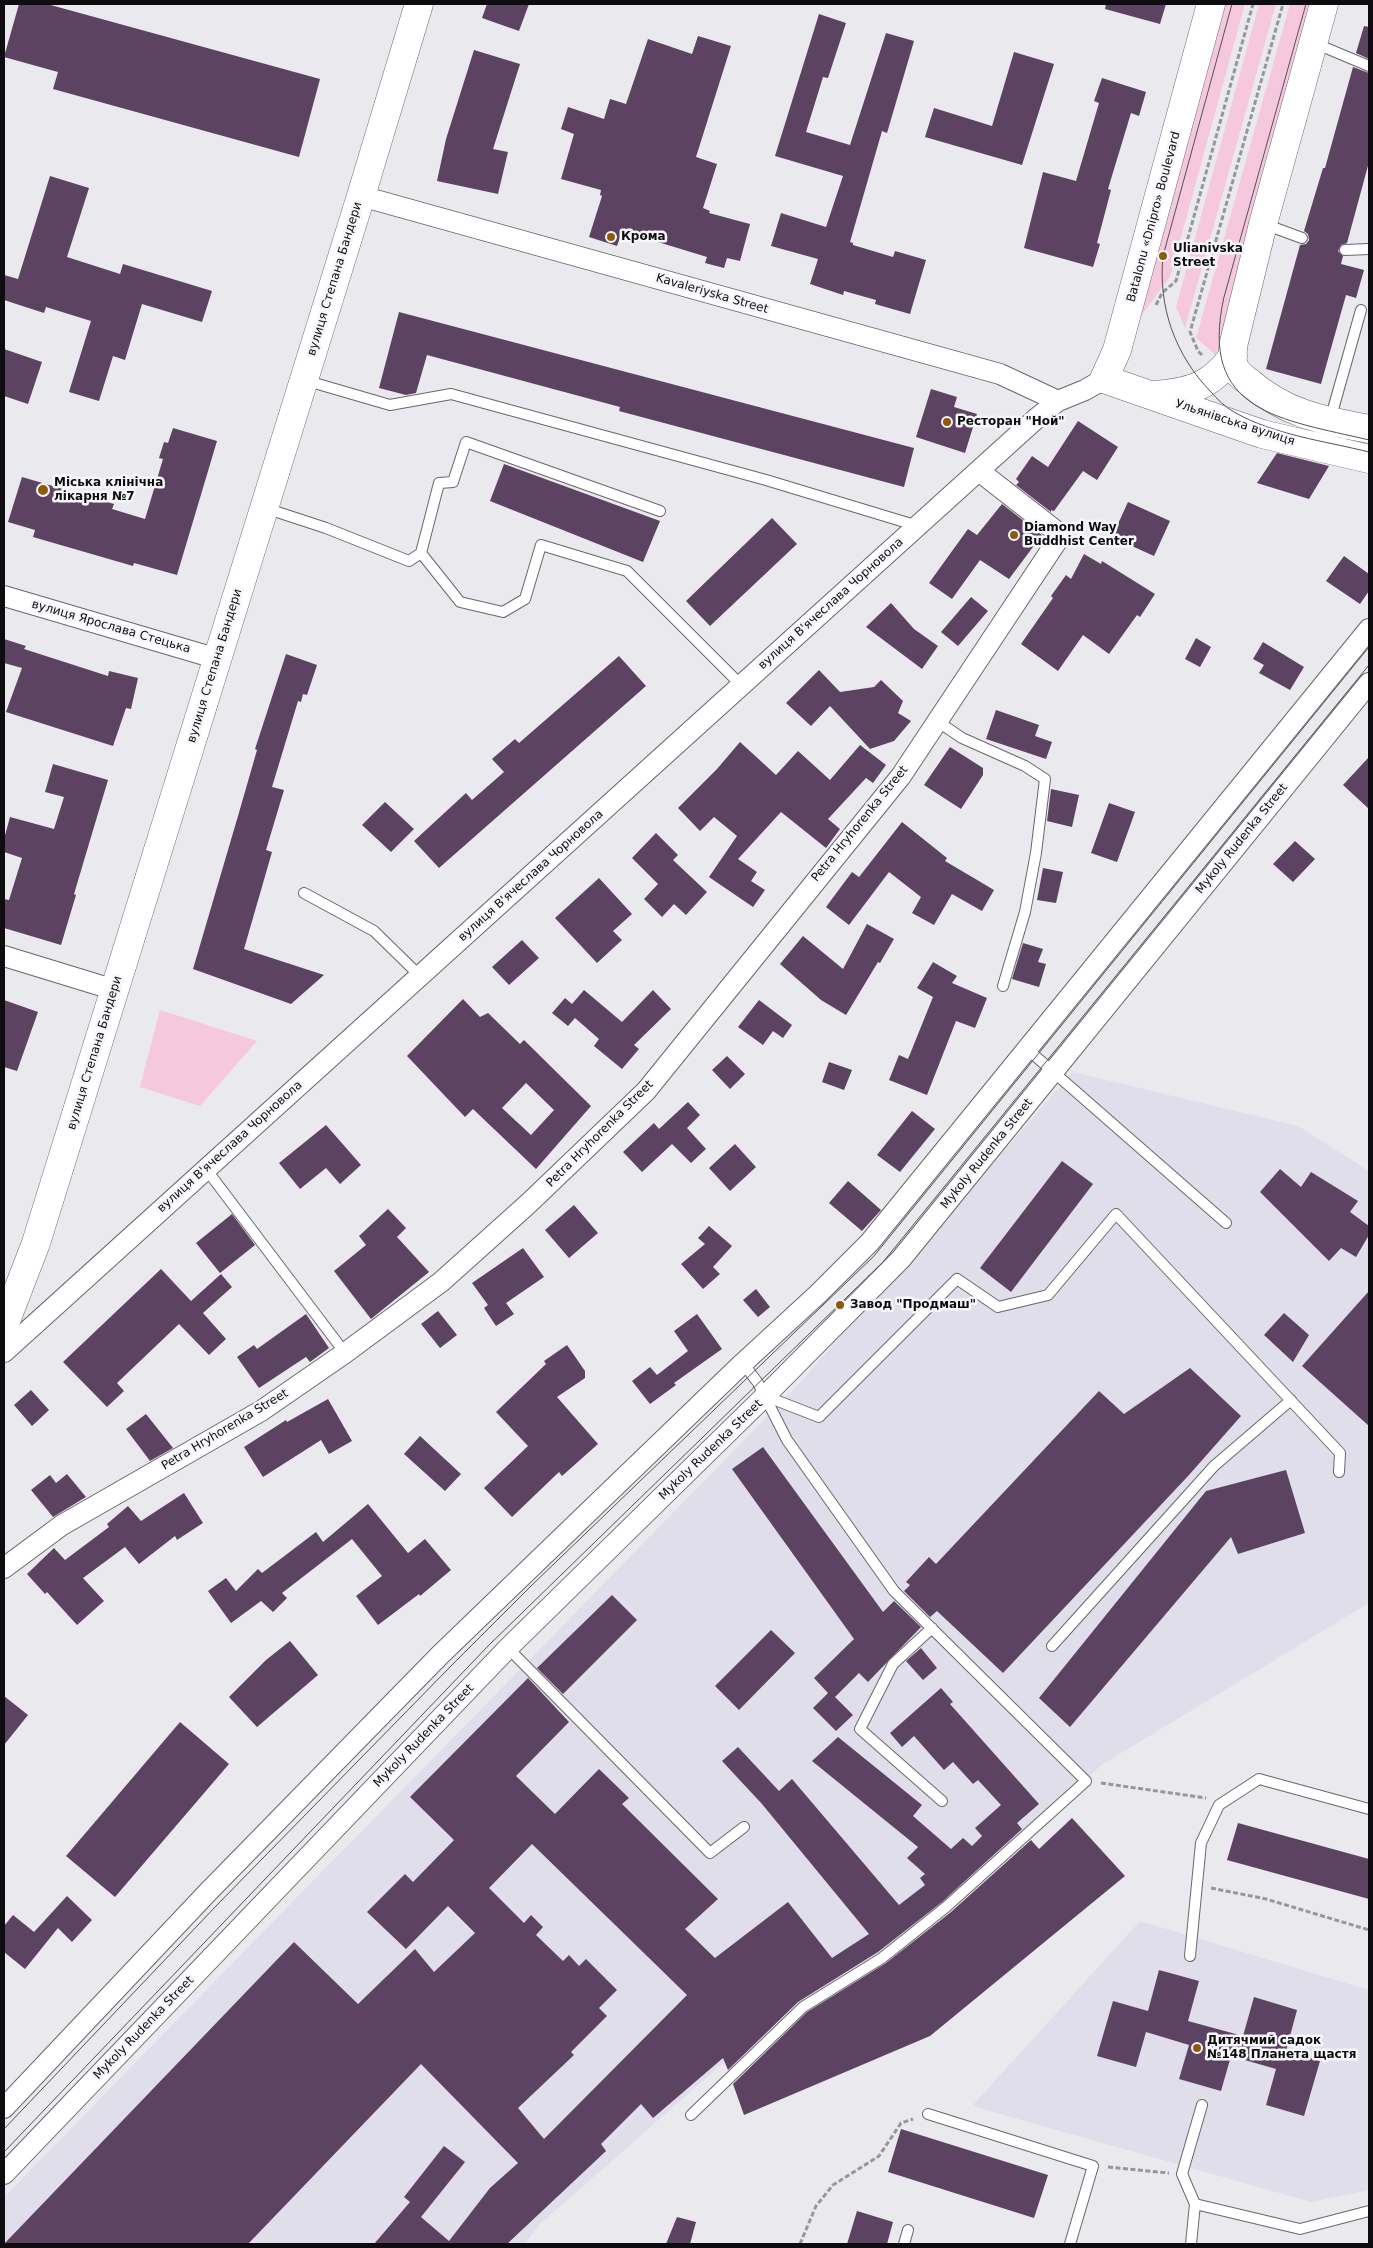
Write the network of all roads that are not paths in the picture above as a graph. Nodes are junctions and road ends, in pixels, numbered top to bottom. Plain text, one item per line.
1 (419, 4) edge
2 (1211, 4) edge
3 (1324, 4) edge
4 (1313, 42) junction
5 (1369, 66) edge
6 (361, 196) junction
7 (1263, 224) junction
8 (1302, 238) dead end
9 (1369, 249) edge
10 (1345, 250) dead end
11 (1361, 310) dead end
12 (1233, 361) junction
13 (1104, 378) junction
14 (304, 380) junction
15 (1151, 395) junction
16 (1058, 401) junction
17 (1330, 421) junction
18 (1369, 429) edge
19 (1369, 459) edge
20 (978, 471) junction
21 (264, 508) junction
22 (660, 511) dead end
23 (918, 526) junction
24 (421, 553) junction
25 (4, 596) edge
26 (1369, 629) edge
27 (218, 659) junction
28 (1369, 683) edge
29 (742, 686) junction
30 (937, 721) junction
31 (304, 892) dead end
32 (4, 956) edge
33 (420, 976) junction
34 (1003, 986) dead end
35 (115, 990) junction
36 (1026, 1048) junction
37 (1053, 1071) junction
38 (206, 1169) junction
39 (1226, 1223) dead end
40 (4, 1326) edge
41 (4, 1352) edge
42 (345, 1353) junction
43 (743, 1363) junction
44 (765, 1396) junction
45 (1291, 1400) junction
46 (1339, 1472) dead end
47 (4, 1568) edge
48 (932, 1628) junction
49 (1052, 1646) dead end
50 (508, 1648) junction
51 (942, 1801) dead end
52 (1369, 1809) edge
53 (744, 1827) dead end
54 (1190, 1956) dead end
55 (1202, 2104) dead end
56 (4, 2108) edge
57 (928, 2114) road end
58 (691, 2115) dead end
59 (4, 2174) edge
60 (1195, 2204) junction
61 (1369, 2211) edge
62 (908, 2230) dead end
63 (904, 2244) edge
64 (1070, 2244) edge
65 (1191, 2244) edge

1 - 6 street, вулиця Степана Бандери
2 - 13 street, Batalonu «Dnipro» Boulevard
3 - 4 street
4 - 5 lane
4 - 7 street
6 - 14 street, вулиця Степана Бандери
6 - 16 street, Kavaleriyska Street
7 - 8 lane
7 - 12 street
9 - 10 lane
11 - 17 lane
12 - 15 street
12 - 17 street
13 - 15 street, Ульянівська вулиця
13 - 16 street
14 - 21 street, вулиця Степана Бандери
14 - 23 lane
15 - 19 street, Ульянівська вулиця
16 - 20 street, вулиця В'ячеслава Чорновола
17 - 18 street
20 - 23 street, вулиця В'ячеслава Чорновола
20 - 30 street, Petra Hryhorenka Street
21 - 24 lane
21 - 27 street, вулиця Степана Бандери
22 - 24 lane
23 - 29 street, вулиця В'ячеслава Чорновола
24 - 29 lane
25 - 27 street, вулиця Ярослава Стецька
26 - 36 street
27 - 35 street, вулиця Степана Бандери
28 - 37 street, Mykoly Rudenka Street
29 - 33 street, вулиця В'ячеслава Чорновола
30 - 34 lane
30 - 42 street, Petra Hryhorenka Street
31 - 33 lane
32 - 35 street
33 - 38 street, вулиця В'ячеслава Чорновола
35 - 40 street, вулиця Степана Бандери
36 - 37 lane
36 - 43 street
37 - 39 lane
37 - 44 street, Mykoly Rudenka Street
38 - 41 street, вулиця В'ячеслава Чорновола
38 - 42 lane
42 - 47 street, Petra Hryhorenka Street
43 - 44 lane
43 - 56 street
44 - 45 lane
44 - 48 lane
44 - 50 street, Mykoly Rudenka Street
45 - 46 lane
45 - 49 lane
48 - 51 lane
48 - 58 lane
50 - 53 lane
50 - 59 street, Mykoly Rudenka Street
52 - 54 lane
55 - 60 lane
57 - 64 lane
60 - 61 lane
60 - 65 lane
62 - 63 lane

